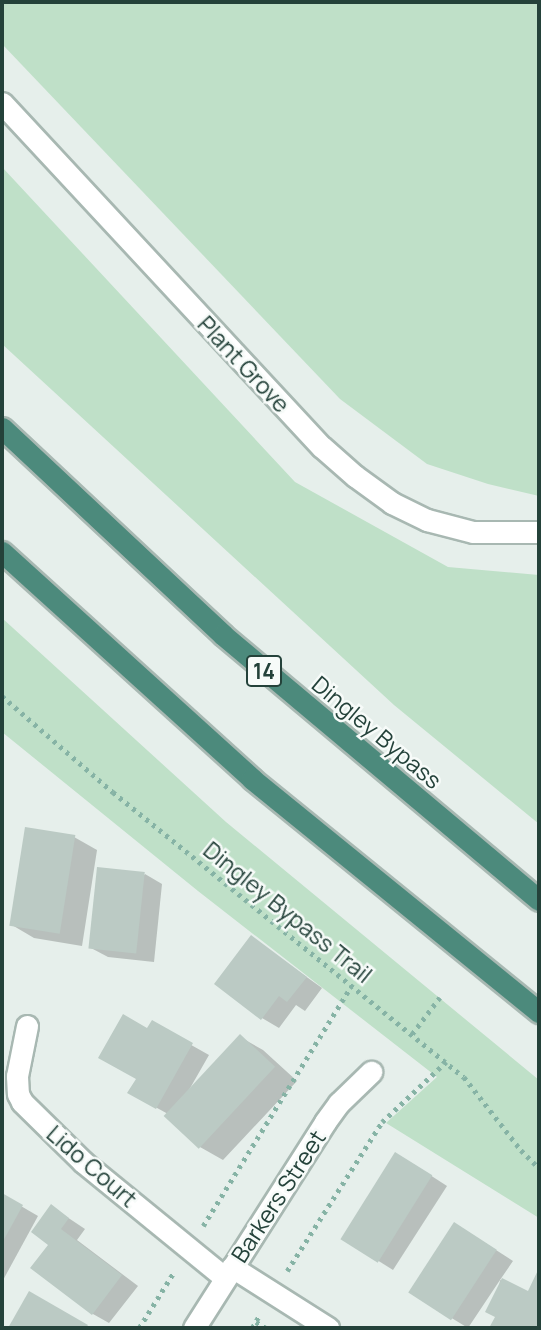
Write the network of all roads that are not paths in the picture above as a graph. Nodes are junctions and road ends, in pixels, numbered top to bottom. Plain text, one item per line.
1 (2, 103) edge
2 (2, 428) edge
3 (539, 532) edge
4 (2, 552) edge
5 (539, 900) edge
6 (539, 1012) edge
7 (27, 1026) dead end
8 (371, 1072) dead end
9 (229, 1272) junction
10 (194, 1328) edge
11 (328, 1328) edge

1 - 3 street, Plant Grove
2 - 5 highway, Dingley Bypass / 14
4 - 6 highway
7 - 9 street, Lido Court
8 - 9 street, Barkers Street
9 - 10 street, Barkers Street
9 - 11 street, Lido Court

